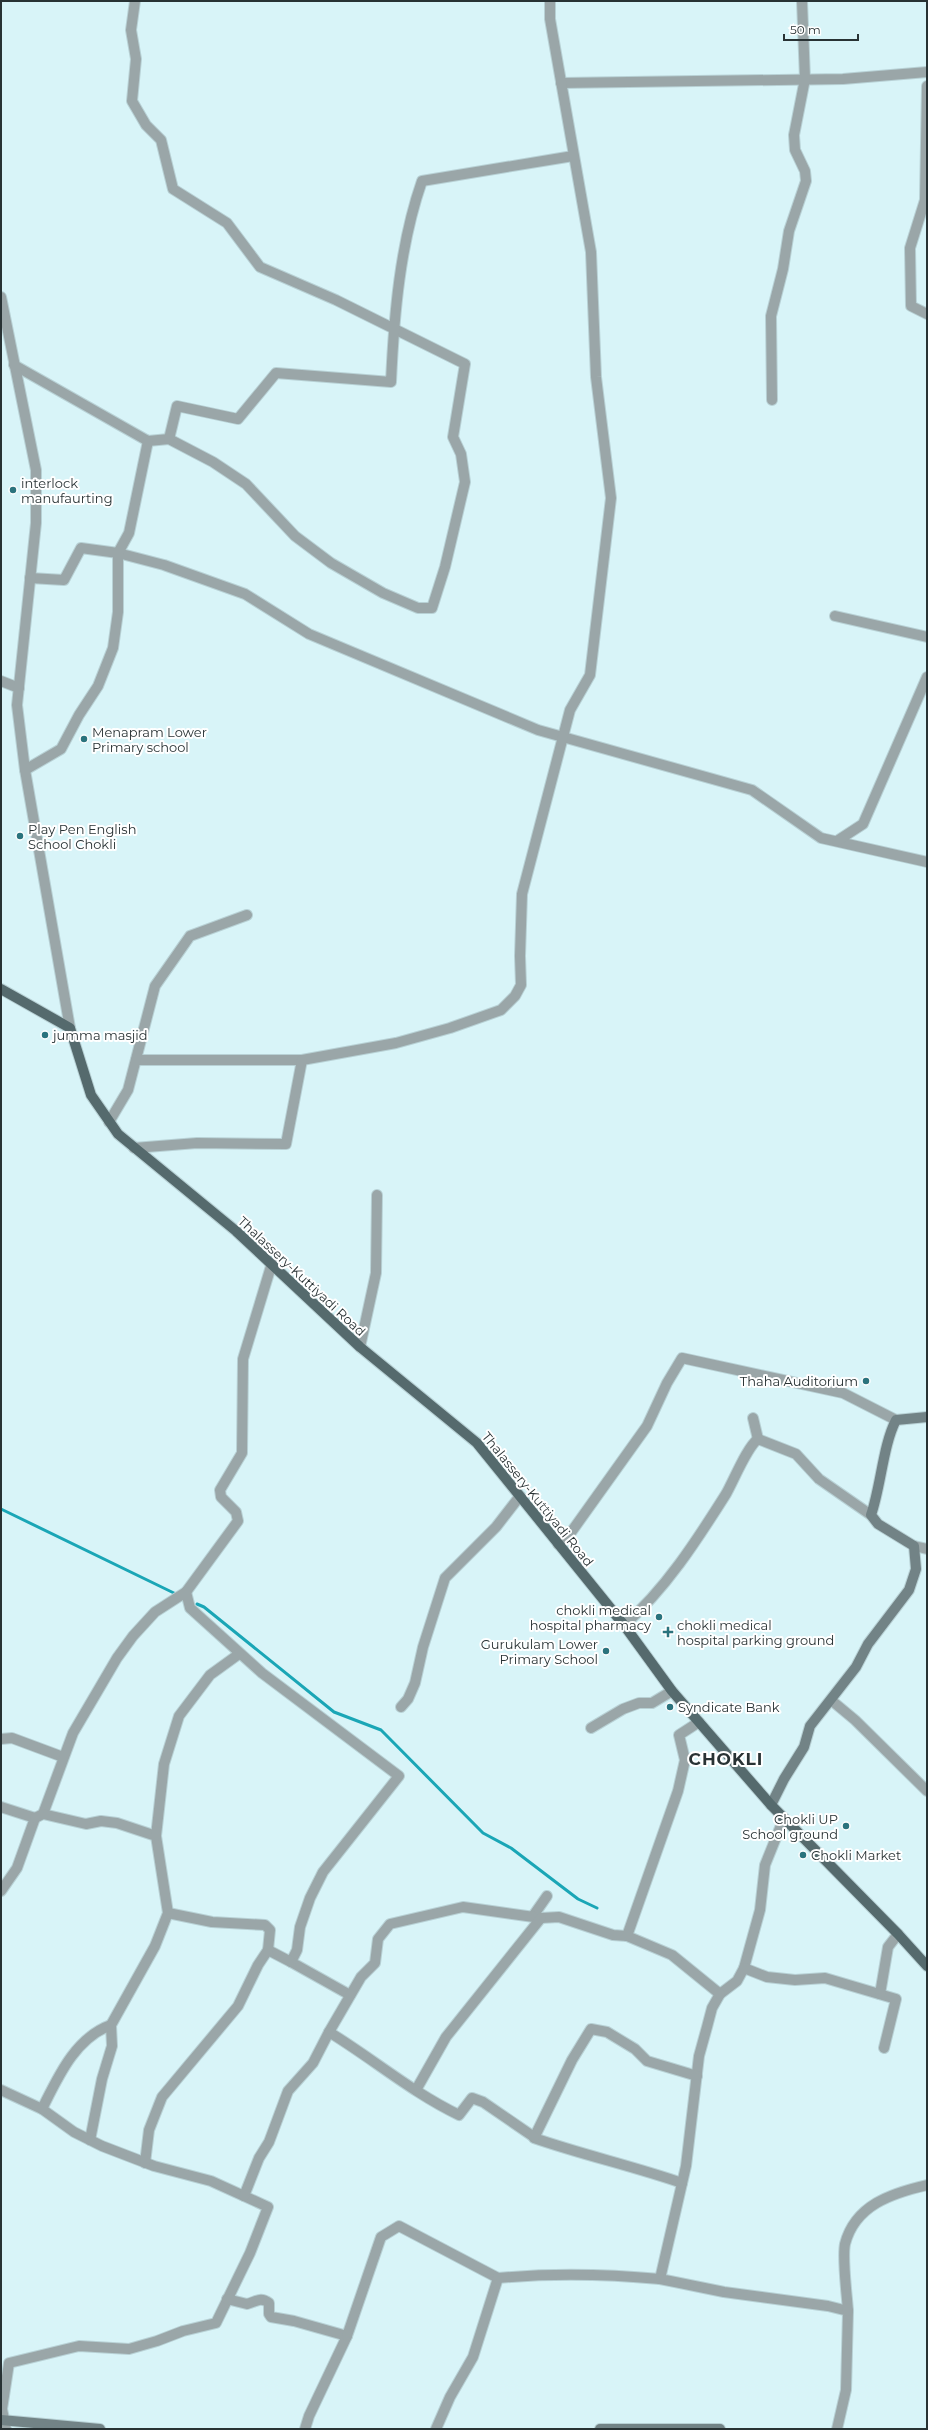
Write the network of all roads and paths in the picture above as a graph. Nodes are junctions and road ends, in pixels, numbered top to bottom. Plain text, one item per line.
1 (135, 1) edge
2 (550, 1) edge
3 (802, 1) edge
4 (927, 72) edge
5 (805, 79) junction
6 (561, 83) junction
7 (927, 86) edge
8 (573, 156) junction
9 (1, 297) edge
10 (927, 314) edge
11 (393, 329) junction
12 (14, 366) junction
13 (772, 400) dead end
14 (169, 439) junction
15 (148, 441) junction
16 (118, 553) junction
17 (30, 578) junction
18 (835, 616) dead end
19 (927, 637) edge
20 (927, 677) edge
21 (1, 681) edge
22 (19, 688) junction
23 (563, 736) junction
24 (26, 770) junction
25 (837, 841) junction
26 (927, 862) edge
27 (247, 915) dead end
28 (1, 989) edge
29 (70, 1028) junction
30 (136, 1060) junction
31 (302, 1060) junction
32 (109, 1122) junction
33 (134, 1148) junction
34 (377, 1195) dead end
35 (272, 1264) junction
36 (360, 1347) junction
37 (927, 1416) edge
38 (753, 1418) dead end
39 (896, 1420) junction
40 (758, 1439) junction
41 (520, 1496) junction
42 (871, 1515) junction
43 (558, 1544) junction
44 (914, 1546) junction
45 (927, 1549) edge
46 (186, 1592) junction
47 (624, 1625) junction
48 (239, 1654) junction
49 (672, 1691) junction
50 (831, 1700) junction
51 (400, 1707) dead end
52 (699, 1722) junction
53 (591, 1728) dead end
54 (1, 1740) edge
55 (63, 1757) junction
56 (927, 1791) edge
57 (771, 1805) junction
58 (1, 1807) edge
59 (39, 1816) junction
60 (784, 1818) junction
61 (156, 1836) junction
62 (1, 1891) edge
63 (546, 1896) dead end
64 (168, 1913) junction
65 (537, 1917) junction
66 (898, 1934) junction
67 (627, 1936) junction
68 (268, 1950) junction
69 (291, 1962) junction
70 (927, 1966) edge
71 (744, 1968) junction
72 (720, 1994) junction
73 (880, 1994) junction
74 (350, 1995) junction
75 (111, 2025) junction
76 (329, 2032) junction
77 (884, 2048) dead end
78 (697, 2076) junction
79 (1, 2090) edge
80 (416, 2090) junction
81 (42, 2109) junction
82 (534, 2137) junction
83 (90, 2140) junction
84 (145, 2163) junction
85 (682, 2183) junction
86 (927, 2185) edge
87 (244, 2196) junction
88 (498, 2278) junction
89 (660, 2279) junction
90 (227, 2299) junction
91 (848, 2311) junction
92 (347, 2336) junction
93 (4, 2423) edge
94 (100, 2429) edge
95 (305, 2429) edge
96 (436, 2429) edge
97 (600, 2429) edge
98 (720, 2429) edge
99 (837, 2429) edge

1 - 11 street
2 - 6 street
3 - 5 street
4 - 5 street
5 - 6 street
5 - 13 street
6 - 8 street
7 - 10 street
8 - 11 street
8 - 23 street
9 - 12 street
11 - 14 street
11 - 14 street
12 - 15 street
12 - 17 street
14 - 15 street
15 - 16 street
16 - 17 street
16 - 23 street
16 - 24 street
17 - 22 street
18 - 19 street
20 - 25 street
21 - 22 street
22 - 24 street
23 - 25 street
23 - 31 street
24 - 29 street
25 - 26 street
27 - 30 street
28 - 29 main road
29 - 32 main road, Thalassery-Kuttiyadi Road
30 - 31 street
30 - 32 street
31 - 33 street
32 - 33 main road, Thalassery-Kuttiyadi Road
33 - 35 main road, Thalassery-Kuttiyadi Road
34 - 36 street
35 - 36 main road, Thalassery-Kuttiyadi Road
35 - 46 street
36 - 41 main road, Thalassery-Kuttiyadi Road
37 - 39 main road
38 - 40 street
39 - 42 main road
39 - 43 street
40 - 42 street
40 - 47 street
41 - 43 main road, Thalassery-Kuttiyadi Road
41 - 51 street
42 - 44 main road
43 - 47 main road, Thalassery-Kuttiyadi Road
44 - 45 street
44 - 50 main road
46 - 48 street
46 - 55 street
47 - 49 main road, Thalassery-Kuttiyadi Road
48 - 61 street
48 - 69 street
49 - 52 main road, Thalassery-Kuttiyadi Road
49 - 53 street
50 - 56 street
50 - 57 main road
52 - 57 main road, Thalassery-Kuttiyadi Road
52 - 67 street
54 - 55 street
55 - 59 street
57 - 60 main road, Thalassery-Kuttiyadi Road
58 - 59 street
59 - 61 street
59 - 62 street
60 - 66 main road, Thalassery-Kuttiyadi Road
60 - 71 street
61 - 64 street
63 - 65 street
64 - 68 street
64 - 75 street
65 - 67 street
65 - 74 street
65 - 80 street
66 - 70 main road, Thalassery-Kuttiyadi Road
66 - 73 street
67 - 72 street
68 - 69 street
68 - 84 street
69 - 74 street
71 - 72 street
71 - 73 street
72 - 78 street
73 - 77 street
74 - 76 street
75 - 81 street
75 - 83 street
76 - 80 street
76 - 87 street
78 - 82 street
78 - 85 street
79 - 81 street
80 - 82 street
81 - 83 street
82 - 85 street
83 - 84 street
84 - 87 street
85 - 89 street
86 - 91 street
87 - 90 street
88 - 89 street
88 - 92 street
88 - 96 street
89 - 91 street
90 - 92 street
90 - 93 street
91 - 99 street
92 - 95 street
93 - 94 main road
97 - 98 main road

